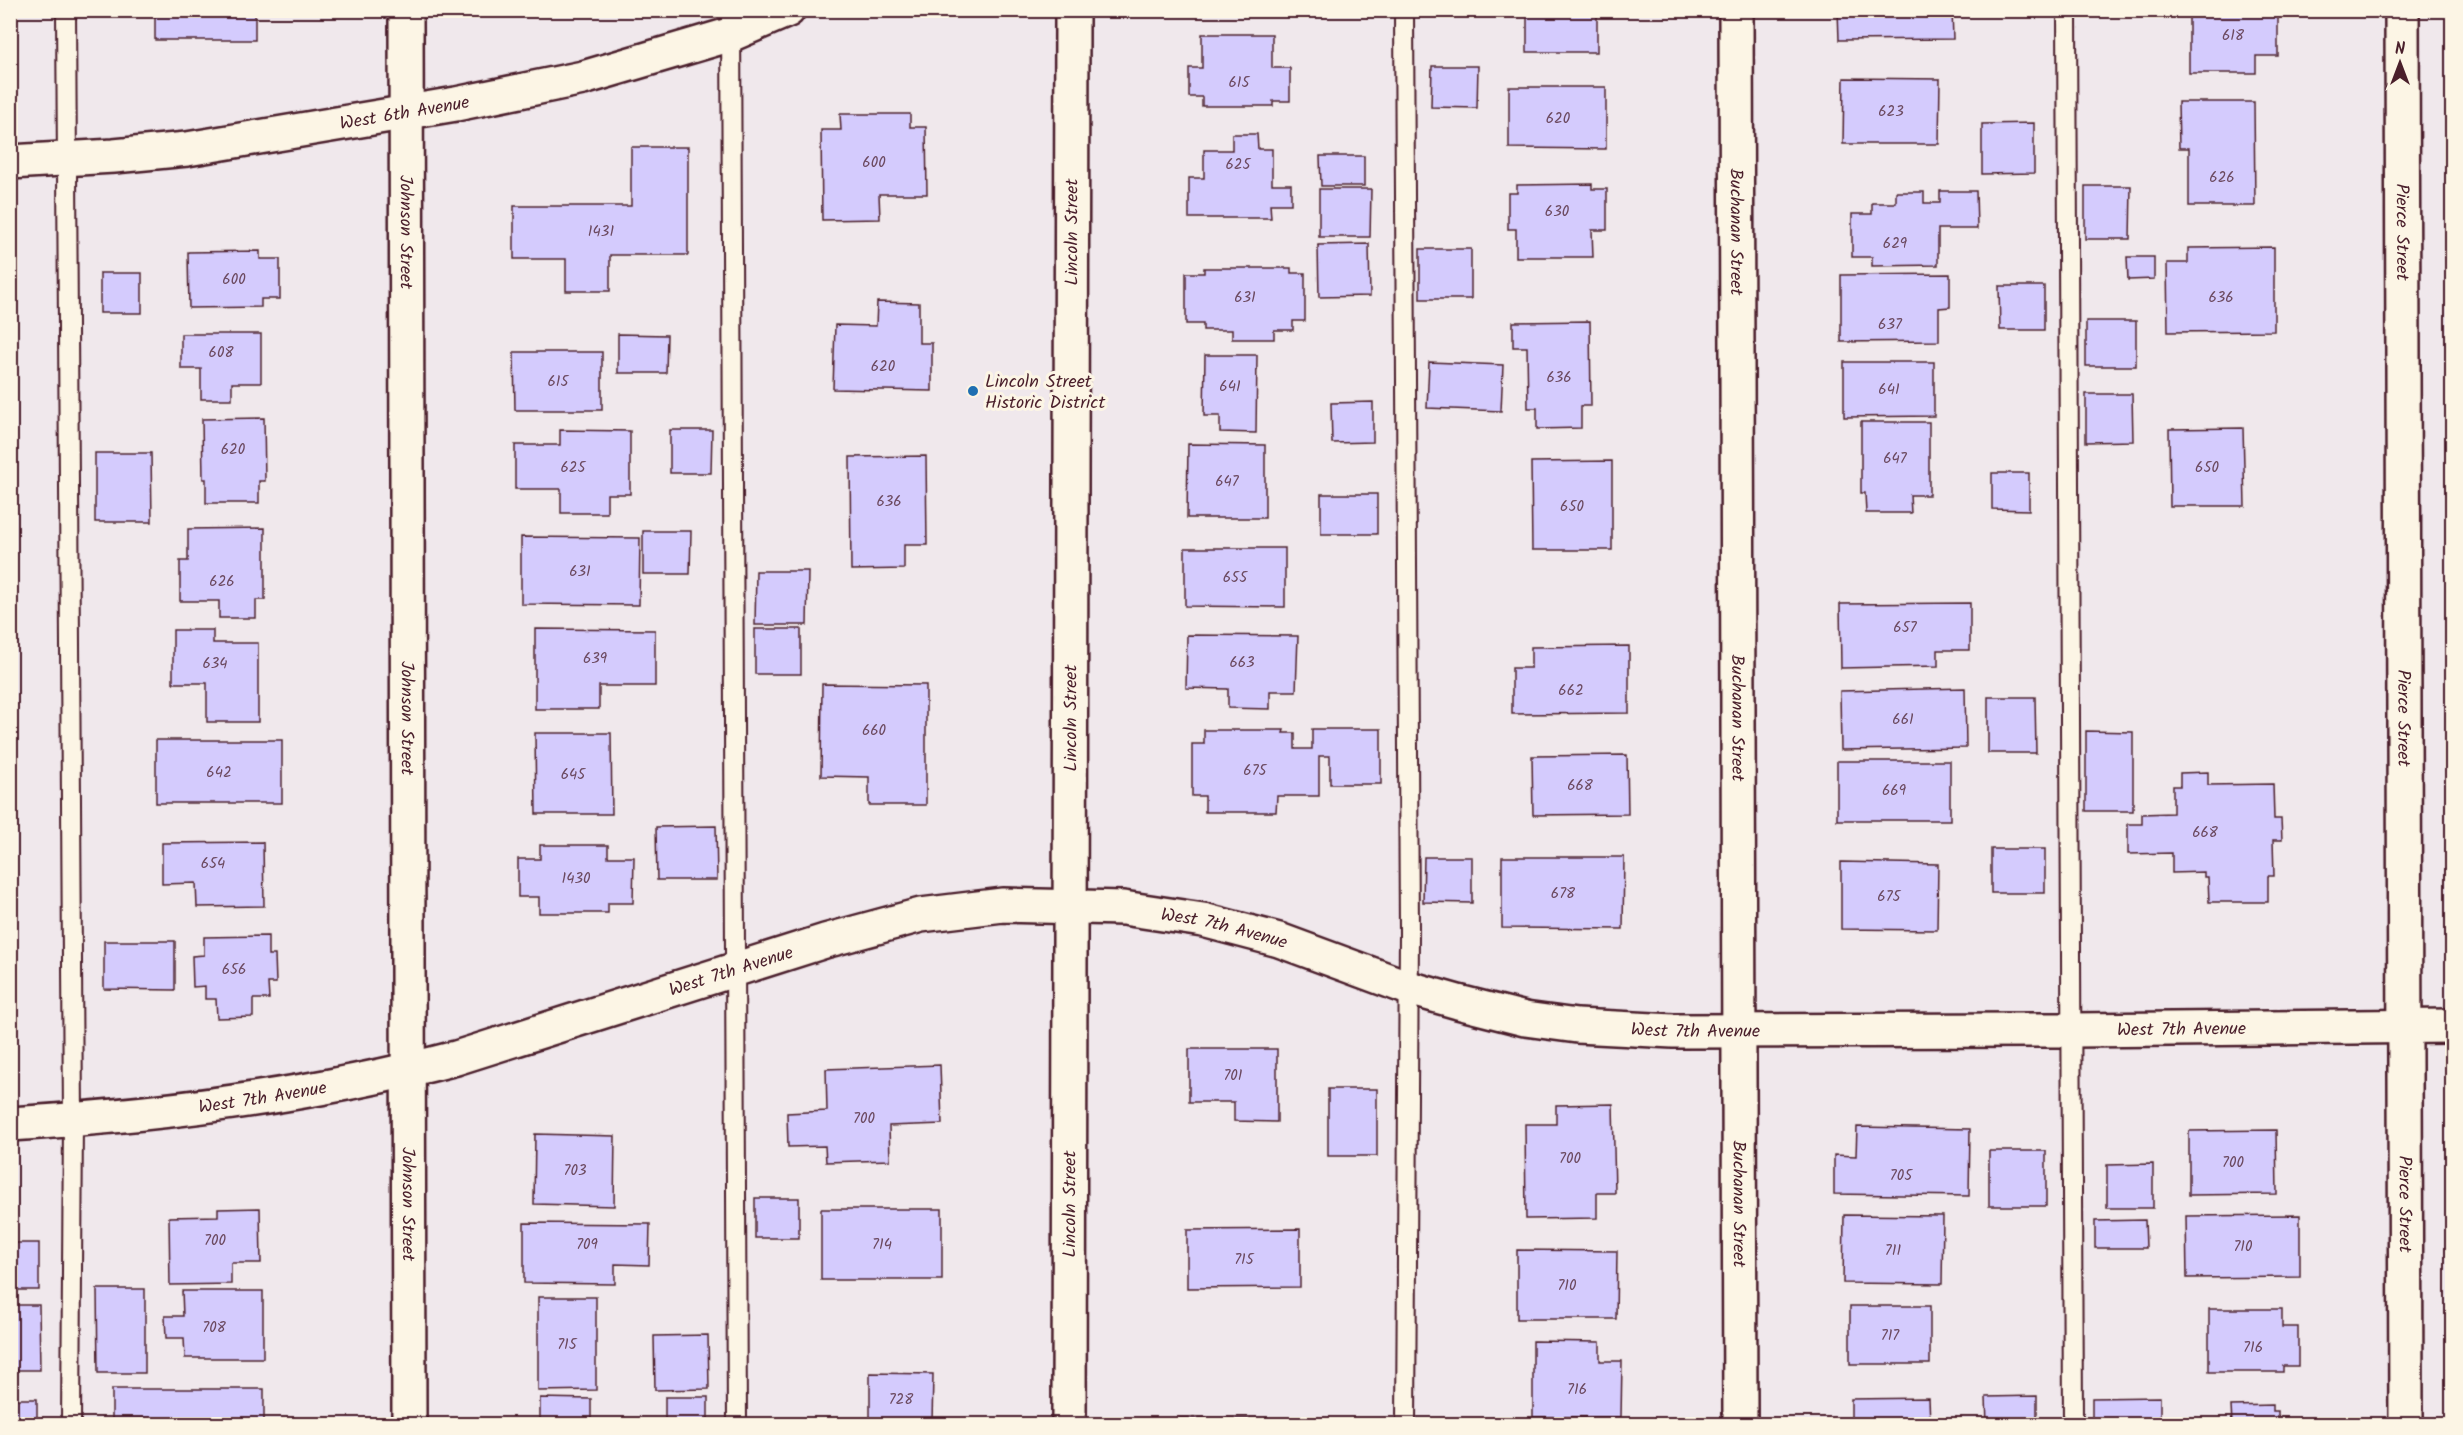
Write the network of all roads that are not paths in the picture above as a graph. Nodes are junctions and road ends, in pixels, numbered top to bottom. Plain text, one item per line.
1 (66, 10) edge
2 (406, 10) edge
3 (788, 10) edge
4 (1072, 10) edge
5 (1404, 10) edge
6 (1736, 10) edge
7 (2067, 10) edge
8 (2402, 10) edge
9 (731, 22) edge
10 (406, 113) junction
11 (67, 159) junction
12 (10, 162) edge
13 (1070, 906) junction
14 (735, 971) junction
15 (1409, 988) junction
16 (2452, 1026) edge
17 (2404, 1027) junction
18 (1740, 1030) junction
19 (2073, 1030) junction
20 (407, 1071) junction
21 (73, 1120) junction
22 (10, 1124) edge
23 (71, 1425) edge
24 (409, 1425) edge
25 (737, 1425) edge
26 (1069, 1425) edge
27 (1406, 1425) edge
28 (1740, 1425) edge
29 (2073, 1425) edge
30 (2406, 1425) edge

1 - 11 lane
2 - 10 street, Johnson Street
3 - 9 street, West 6th Avenue
4 - 13 street, Lincoln Street
5 - 15 lane
6 - 18 street, Buchanan Street
7 - 19 lane
8 - 17 street, Pierce Street
9 - 10 street, West 6th Avenue
9 - 14 lane
10 - 11 street, West 6th Avenue
10 - 20 street, Johnson Street
11 - 12 street, West 6th Avenue
11 - 21 lane
13 - 14 street, West 7th Avenue
13 - 15 street, West 7th Avenue
13 - 26 street, Lincoln Street
14 - 20 street, West 7th Avenue
14 - 25 lane
15 - 18 street, West 7th Avenue
15 - 27 lane
16 - 17 street, West 7th Avenue
17 - 19 street, West 7th Avenue
17 - 30 street, Pierce Street
18 - 19 street, West 7th Avenue
18 - 28 street, Buchanan Street
19 - 29 lane
20 - 21 street, West 7th Avenue
20 - 24 street, Johnson Street
21 - 22 street, West 7th Avenue
21 - 23 lane

